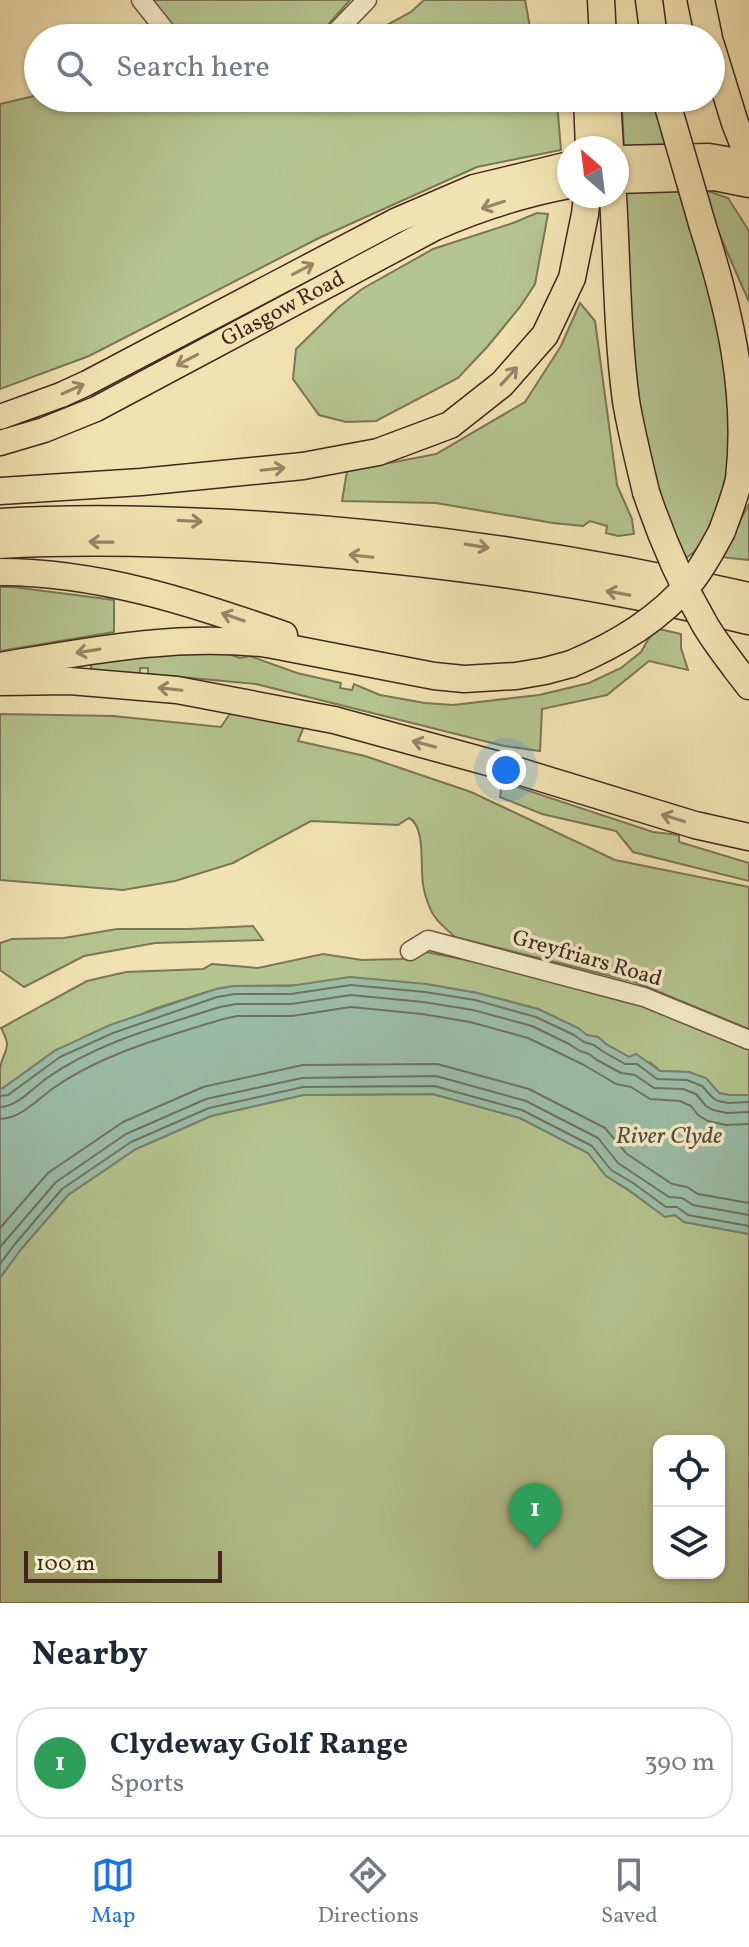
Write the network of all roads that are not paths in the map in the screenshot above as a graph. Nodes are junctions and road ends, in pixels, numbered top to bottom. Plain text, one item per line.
1 (141, 0) edge
2 (367, 0) edge
3 (584, 0) edge
4 (601, 0) edge
5 (649, 0) edge
6 (701, 0) edge
7 (160, 24) edge
8 (344, 24) edge
9 (585, 24) edge
10 (602, 24) edge
11 (652, 24) edge
12 (706, 24) edge
13 (725, 90) edge
14 (591, 112) edge
15 (604, 112) edge
16 (669, 112) edge
17 (599, 136) edge
18 (599, 136) edge
19 (629, 158) edge
20 (749, 161) edge
21 (557, 167) edge
22 (629, 181) edge
23 (749, 185) edge
24 (557, 188) edge
25 (585, 208) edge
26 (614, 208) edge
27 (0, 417) edge
28 (0, 443) edge
29 (0, 491) edge
30 (0, 522) edge
31 (0, 545) edge
32 (0, 572) edge
33 (749, 596) edge
34 (749, 621) edge
35 (0, 666) edge
36 (387, 667) junction
37 (742, 678) edge
38 (0, 682) edge
39 (749, 837) edge
40 (410, 951) dead end
41 (749, 1040) edge

1 - 7 street
2 - 8 street
3 - 9 highway
4 - 10 highway
5 - 11 highway
6 - 12 highway
13 - 20 highway
14 - 17 highway
15 - 18 highway
16 - 36 highway, bridge
19 - 20 main road
27 -> 21 main road, Glasgow Road
22 - 23 main road
24 -> 28 main road, Glasgow Road
29 -> 25 highway
26 - 37 highway, bridge
30 -> 33 highway
34 -> 31 highway
36 -> 32 highway
36 -> 35 highway
39 -> 38 highway
40 - 41 street, Greyfriars Road

